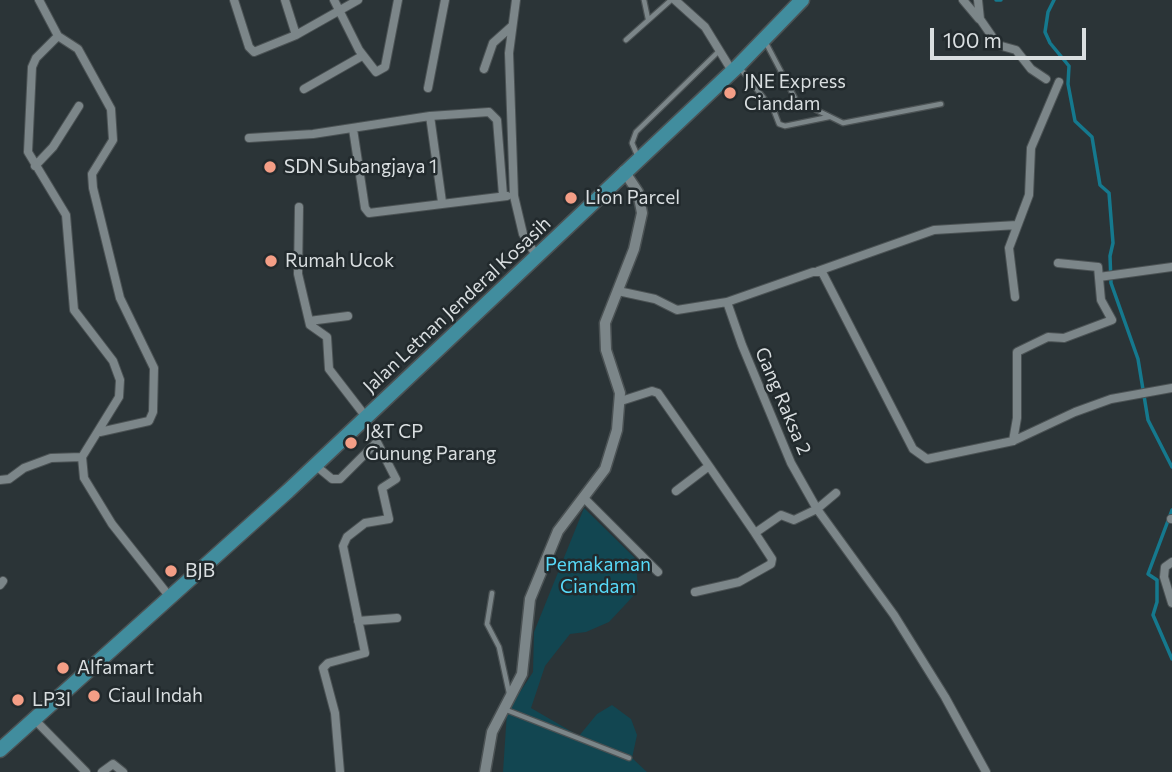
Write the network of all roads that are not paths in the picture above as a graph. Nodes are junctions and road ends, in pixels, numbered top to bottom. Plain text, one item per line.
1 (39, 0) edge
2 (234, 0) edge
3 (285, 0) edge
4 (334, 0) edge
5 (358, 0) edge
6 (398, 0) edge
7 (445, 0) edge
8 (516, 0) edge
9 (643, 0) edge
10 (673, 0) edge
11 (802, 0) edge
12 (963, 0) edge
13 (978, 0) edge
14 (338, 11) junction
15 (979, 19) junction
16 (648, 20) junction
17 (512, 26) junction
18 (296, 35) junction
19 (58, 36) junction
20 (764, 38) junction
21 (626, 40) dead end
22 (720, 50) junction
23 (362, 56) junction
24 (735, 68) junction
25 (484, 69) dead end
26 (1046, 79) dead end
27 (1059, 82) dead end
28 (428, 88) dead end
29 (304, 89) dead end
30 (796, 100) junction
31 (941, 104) dead end
32 (79, 106) dead end
33 (774, 111) junction
34 (430, 116) junction
35 (831, 117) junction
36 (353, 129) junction
37 (248, 138) dead end
38 (639, 158) junction
39 (35, 166) junction
40 (624, 171) junction
41 (503, 195) junction
42 (514, 196) junction
43 (442, 202) junction
44 (299, 207) dead end
45 (1017, 225) junction
46 (537, 257) junction
47 (1058, 263) dead end
48 (1172, 267) edge
49 (818, 271) junction
50 (1100, 278) junction
51 (618, 291) junction
52 (1015, 297) dead end
53 (727, 302) junction
54 (348, 316) dead end
55 (309, 321) junction
56 (1172, 388) edge
57 (621, 401) junction
58 (366, 417) junction
59 (100, 432) junction
60 (1013, 442) junction
61 (82, 457) junction
62 (316, 466) junction
63 (709, 466) junction
64 (0, 480) edge
65 (676, 491) dead end
66 (836, 493) dead end
67 (584, 498) junction
68 (817, 509) junction
69 (755, 533) junction
70 (1172, 562) edge
71 (658, 572) dead end
72 (695, 592) dead end
73 (492, 593) dead end
74 (169, 596) junction
75 (1172, 603) edge
76 (397, 618) dead end
77 (358, 621) junction
78 (510, 698) junction
79 (504, 709) junction
80 (35, 720) junction
81 (0, 750) edge
82 (629, 758) dead end
83 (86, 772) edge
84 (102, 772) edge
85 (123, 772) edge
86 (340, 772) edge
87 (485, 772) edge
88 (986, 772) edge

1 - 19 street
2 - 18 street
3 - 18 street
4 - 14 street
5 - 14 street
6 - 23 street
7 - 28 street
8 - 17 street
9 - 16 lane
10 - 16 lane
10 - 22 street
11 - 20 highway, Jalan Letnan Jenderal Kosasih
12 - 15 street
13 - 15 street
14 - 18 street
14 - 23 street
15 - 26 street
16 - 21 lane
17 - 25 street
17 - 42 street
19 - 39 street
19 - 59 street
20 - 24 highway, Jalan Letnan Jenderal Kosasih
20 - 30 lane
22 - 24 street
22 - 38 lane
23 - 29 street
24 - 33 lane
24 - 38 highway, Jalan Letnan Jenderal Kosasih
27 - 45 street
30 - 33 lane
30 - 35 lane
31 - 35 lane
32 - 39 street
33 - 35 lane
34 - 36 street
34 - 41 street
34 - 43 street
36 - 37 street
36 - 43 street
38 - 40 highway, Jalan Letnan Jenderal Kosasih
39 - 59 street
40 - 46 highway, Jalan Letnan Jenderal Kosasih
40 - 51 street
41 - 42 street
41 - 43 street
42 - 46 street
44 - 55 street
45 - 49 street
45 - 52 street
46 - 58 highway, Jalan Letnan Jenderal Kosasih
47 - 50 street
48 - 50 street
49 - 53 street
49 - 60 street
50 - 60 street
51 - 53 street
51 - 57 street
53 - 68 street, Gang Raksa 2
54 - 55 street
55 - 58 street
56 - 60 street
57 - 63 street
57 - 67 street
58 - 62 highway, Jalan Letnan Jenderal Kosasih
59 - 61 street
61 - 64 street
61 - 74 street
62 - 74 highway, Jalan Letnan Jenderal Kosasih
62 - 77 street
63 - 65 street
63 - 69 street
66 - 68 street
67 - 71 street
67 - 78 street
68 - 69 street
68 - 88 street, Gang Raksa 2
69 - 72 street
70 - 75 street
73 - 78 lane
74 - 80 highway
76 - 77 street
77 - 86 street
78 - 79 street
79 - 82 lane
79 - 87 street
80 - 81 highway
80 - 83 street
84 - 85 street

